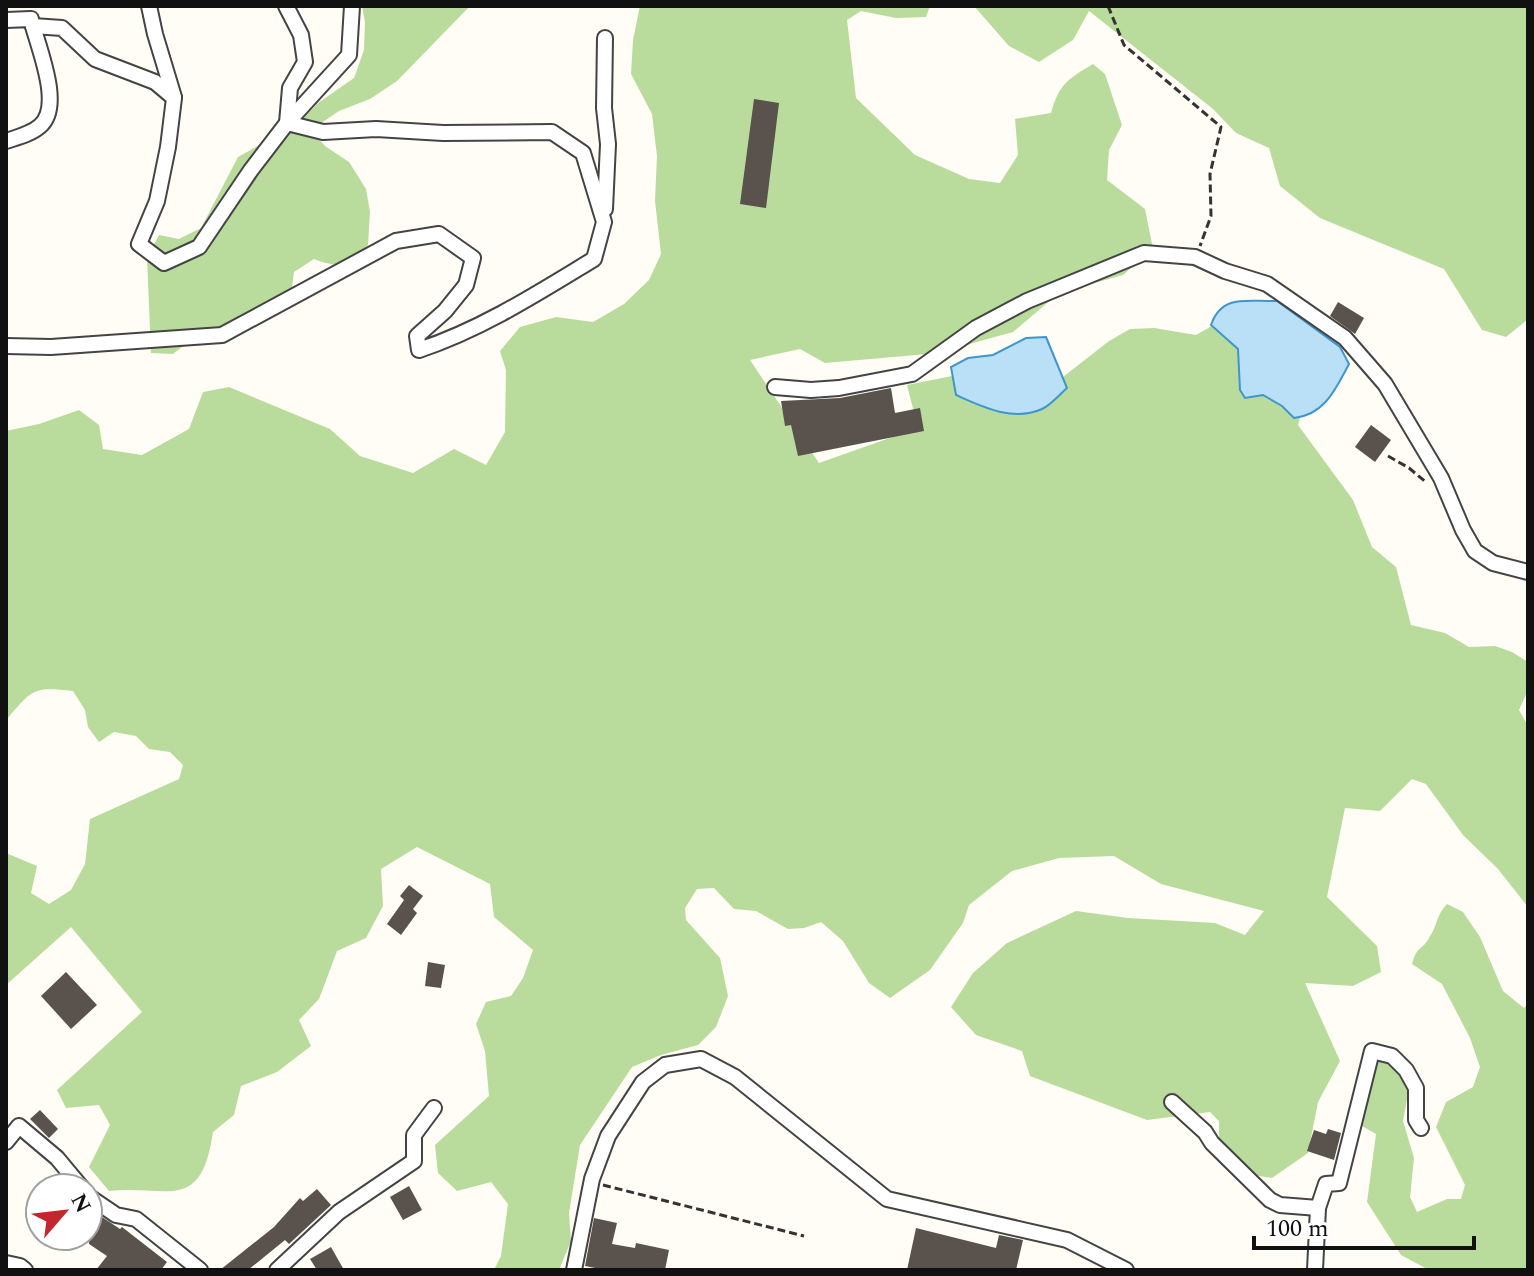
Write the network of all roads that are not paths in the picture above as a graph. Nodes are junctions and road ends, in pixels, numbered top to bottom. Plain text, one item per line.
1 (149, 6) edge
2 (286, 6) edge
3 (352, 6) edge
4 (6, 20) edge
5 (33, 26) junction
6 (605, 38) dead end
7 (174, 98) junction
8 (287, 123) junction
9 (6, 141) edge
10 (604, 222) junction
11 (6, 346) edge
12 (775, 387) dead end
13 (1528, 572) edge
14 (1172, 1102) dead end
15 (434, 1108) dead end
16 (1421, 1128) dead end
17 (6, 1142) edge
18 (69, 1172) edge
19 (104, 1207) edge
20 (1318, 1208) junction
21 (6, 1263) edge
22 (25, 1270) edge
23 (200, 1270) edge
24 (277, 1270) edge
25 (574, 1270) edge
26 (1126, 1270) edge
27 (1315, 1270) edge

1 - 7 street
2 - 8 street
3 - 8 street
4 - 5 street
5 - 7 street
5 - 9 street
6 - 10 street
7 - 8 street
8 - 10 street
10 - 11 street
12 - 13 street
14 - 20 street
15 - 24 street
16 - 20 street
17 - 18 street
19 - 23 street
20 - 27 street
21 - 22 street
25 - 26 street

